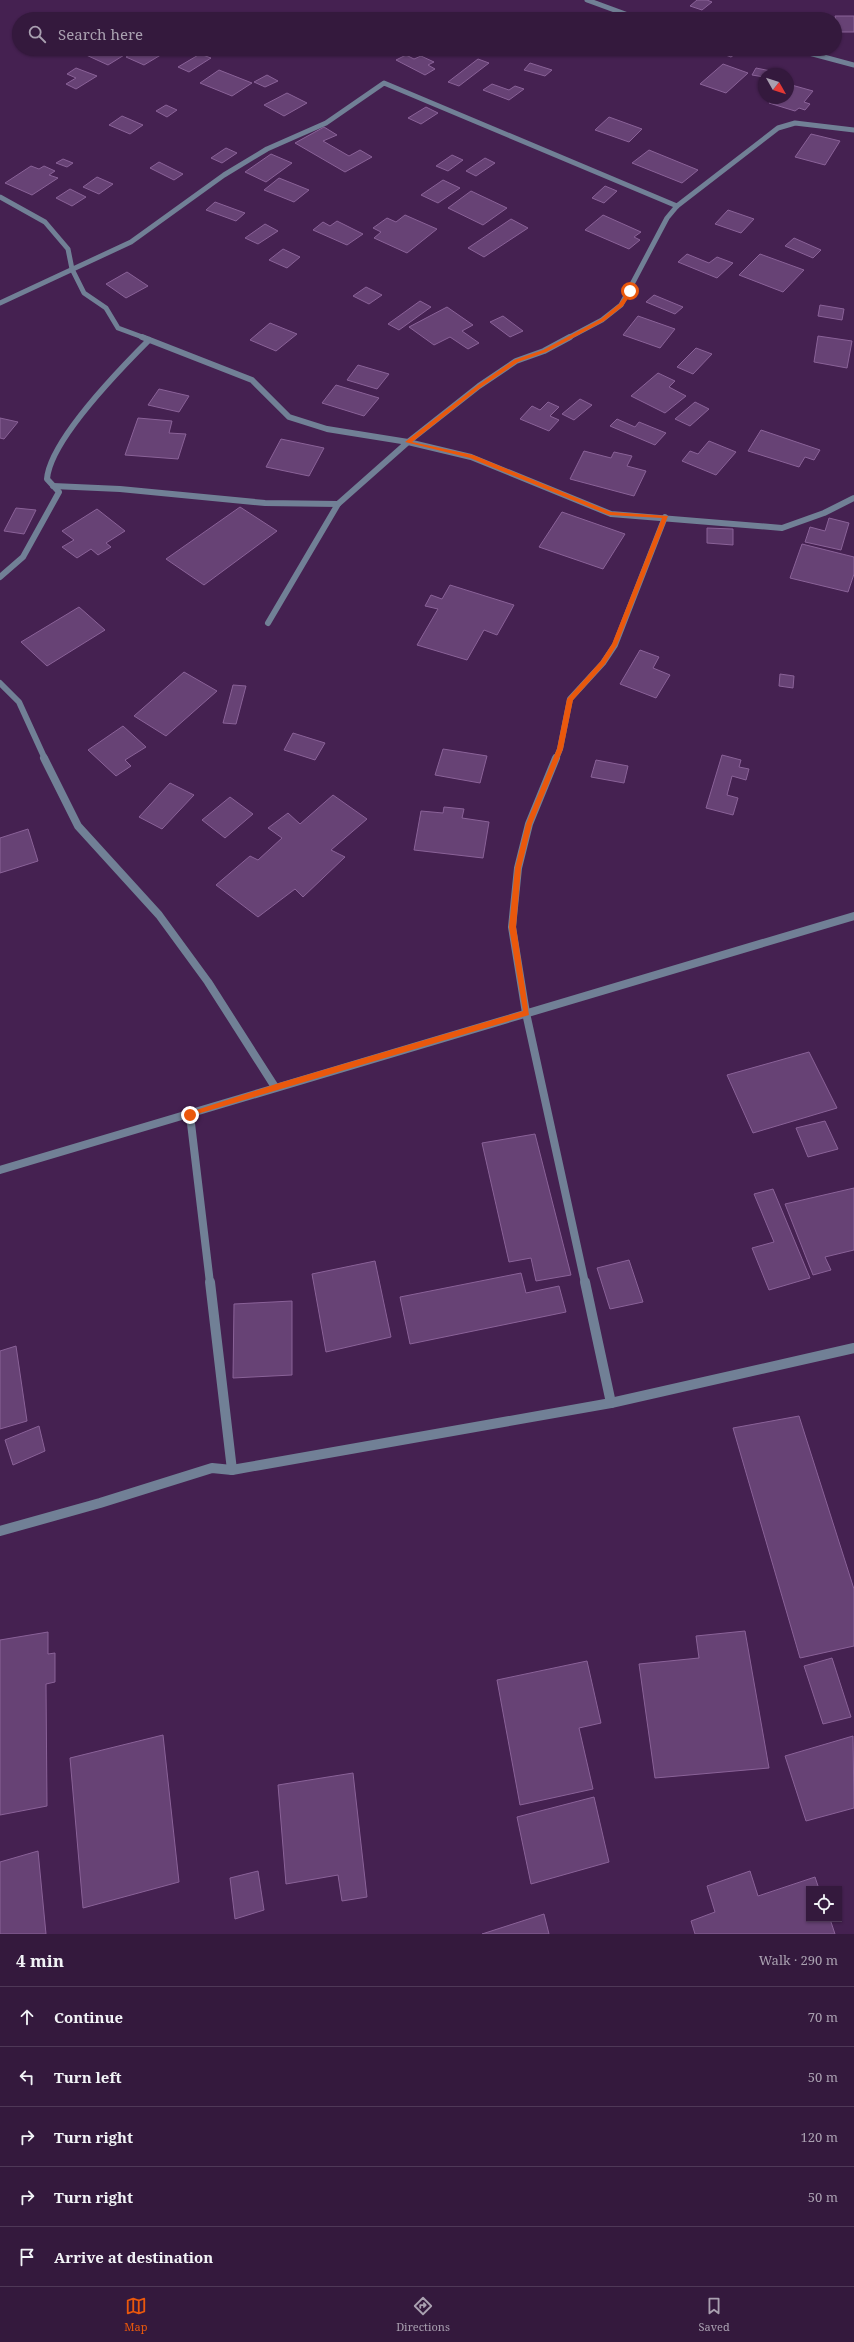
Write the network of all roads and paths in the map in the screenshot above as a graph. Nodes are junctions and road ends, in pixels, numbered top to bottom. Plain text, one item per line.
1 (586, 0) edge
2 (619, 12) edge
3 (820, 56) edge
4 (854, 65) edge
5 (854, 130) edge
6 (0, 197) edge
7 (677, 206) junction
8 (72, 269) junction
9 (0, 303) edge
10 (149, 340) junction
11 (408, 442) junction
12 (53, 486) junction
13 (854, 498) edge
14 (338, 504) junction
15 (666, 516) junction
16 (0, 577) edge
17 (268, 623) dead end
18 (0, 683) edge
19 (854, 916) edge
20 (526, 1013) junction
21 (276, 1087) junction
22 (190, 1115) junction
23 (0, 1170) edge
24 (854, 1348) edge
25 (611, 1403) junction
26 (232, 1470) junction
27 (0, 1531) edge

1 - 2 street
3 - 4 street
5 - 7 street
6 - 8 street
7 - 8 street
7 - 11 street
8 - 9 street
8 - 10 street
10 - 11 street
10 - 12 street
11 - 14 street
11 - 15 street
12 - 14 street
12 - 16 street
13 - 15 street
14 - 17 street
15 - 20 street
18 - 21 street
19 - 20 street
20 - 21 street
20 - 25 street
21 - 22 street
22 - 23 street
22 - 26 street
24 - 25 street
25 - 26 street
26 - 27 street

